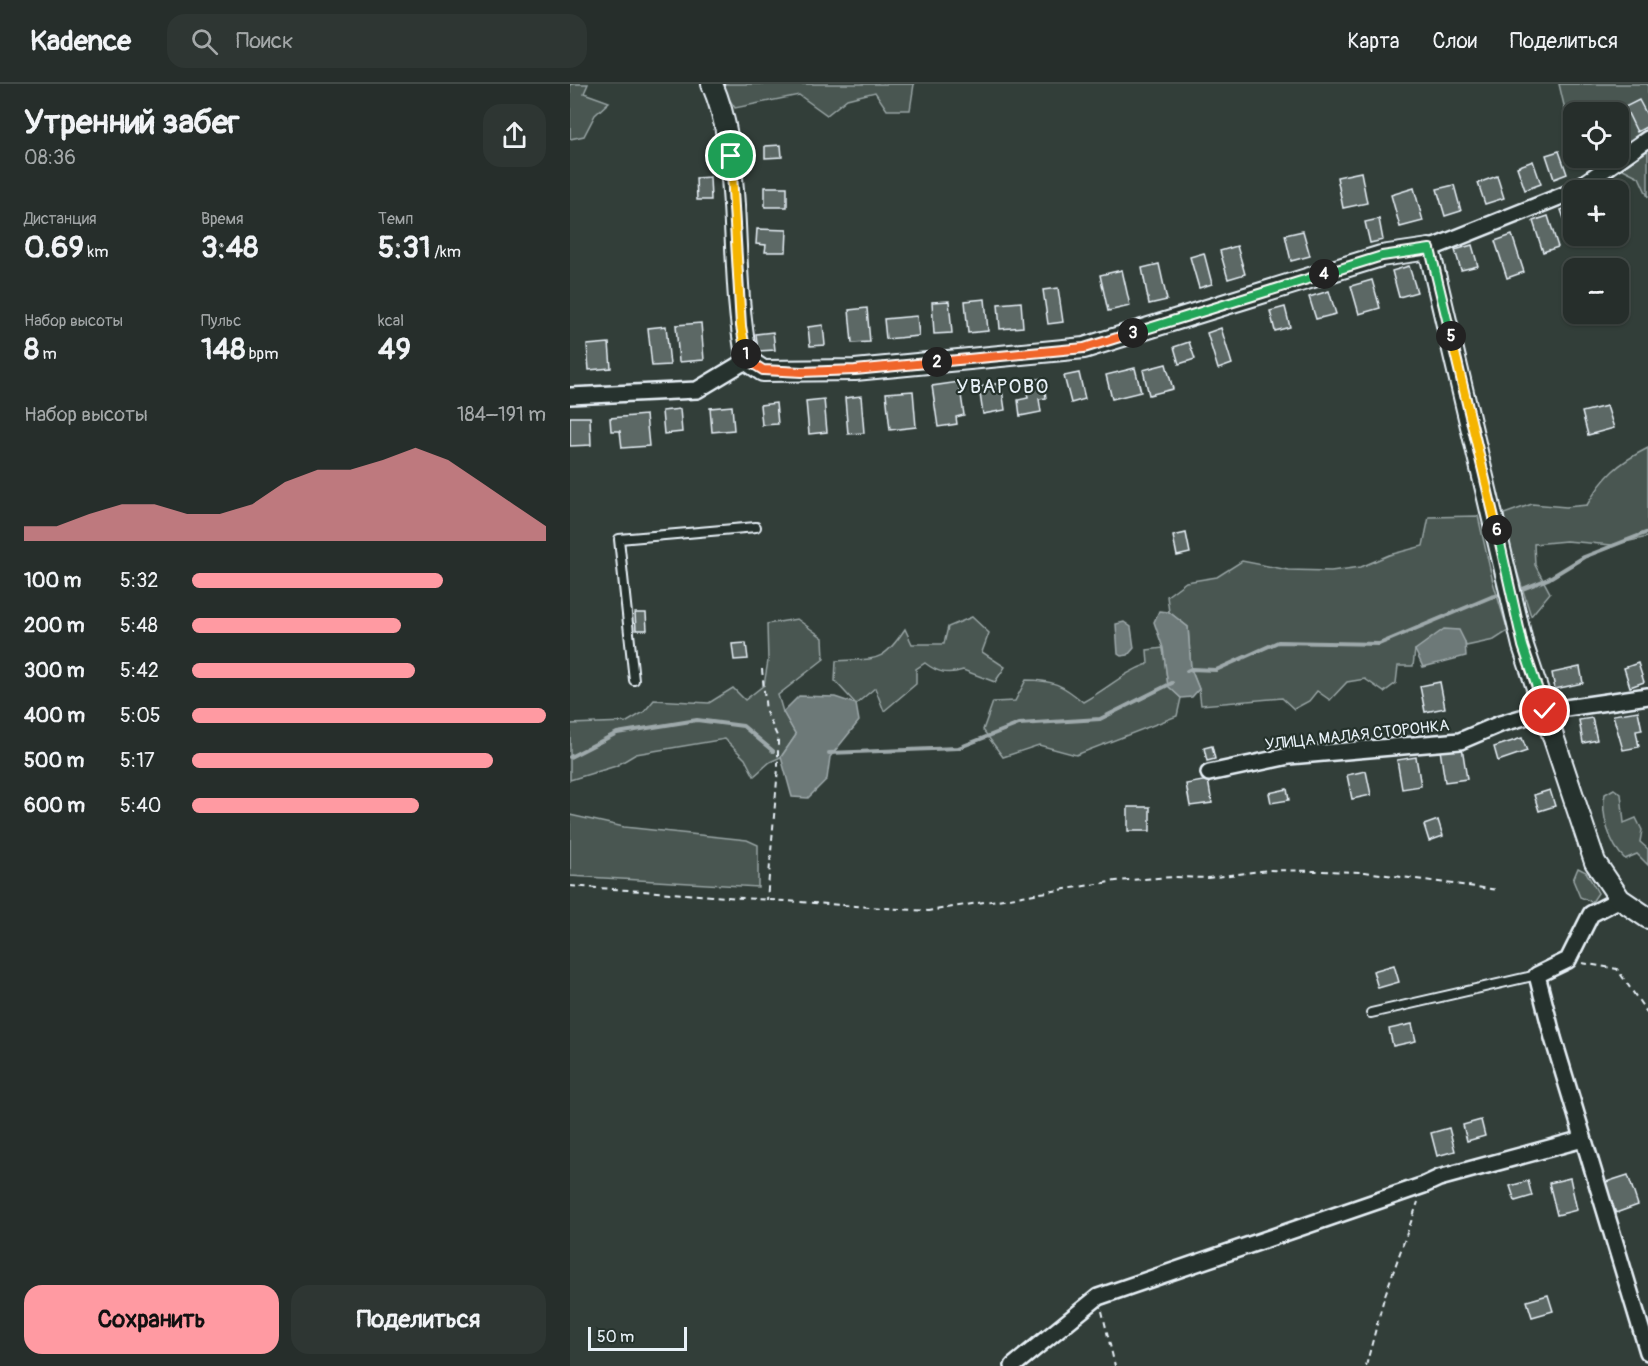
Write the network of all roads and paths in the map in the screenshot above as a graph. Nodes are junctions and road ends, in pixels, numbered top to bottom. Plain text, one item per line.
1 (712, 84) edge
2 (1648, 139) edge
3 (1589, 180) edge
4 (1563, 195) edge
5 (1430, 249) junction
6 (747, 360) junction
7 (570, 396) edge
8 (756, 526) dead end
9 (762, 669) dead end
10 (634, 680) dead end
11 (1648, 696) edge
12 (1545, 711) junction
13 (1209, 773) dead end
14 (570, 886) edge
15 (1498, 890) dead end
16 (1620, 899) junction
17 (767, 900) junction
18 (1648, 918) edge
19 (1568, 960) junction
20 (1538, 975) junction
21 (1371, 1013) dead end
22 (1648, 1014) edge
23 (1583, 1138) junction
24 (1424, 1185) junction
25 (1098, 1297) junction
26 (1642, 1314) edge
27 (1648, 1352) edge
28 (1013, 1366) edge
29 (1115, 1366) edge
30 (1366, 1366) edge

1 - 6 street
2 - 3 street
4 - 5 street
5 - 6 street
5 - 12 street
6 - 7 street
8 - 10 lane
9 - 17 path
11 - 12 street, УЛИЦА МАЛАЯ СТОРОНКА
12 - 13 street, УЛИЦА МАЛАЯ СТОРОНКА
12 - 16 street
14 - 17 path
15 - 17 path
16 - 18 street
16 - 19 street
19 - 20 street
19 - 22 path
20 - 21 lane
20 - 23 street
23 - 24 street
23 - 26 street
24 - 25 street
24 - 30 path
25 - 28 street
25 - 29 path
26 - 27 street

